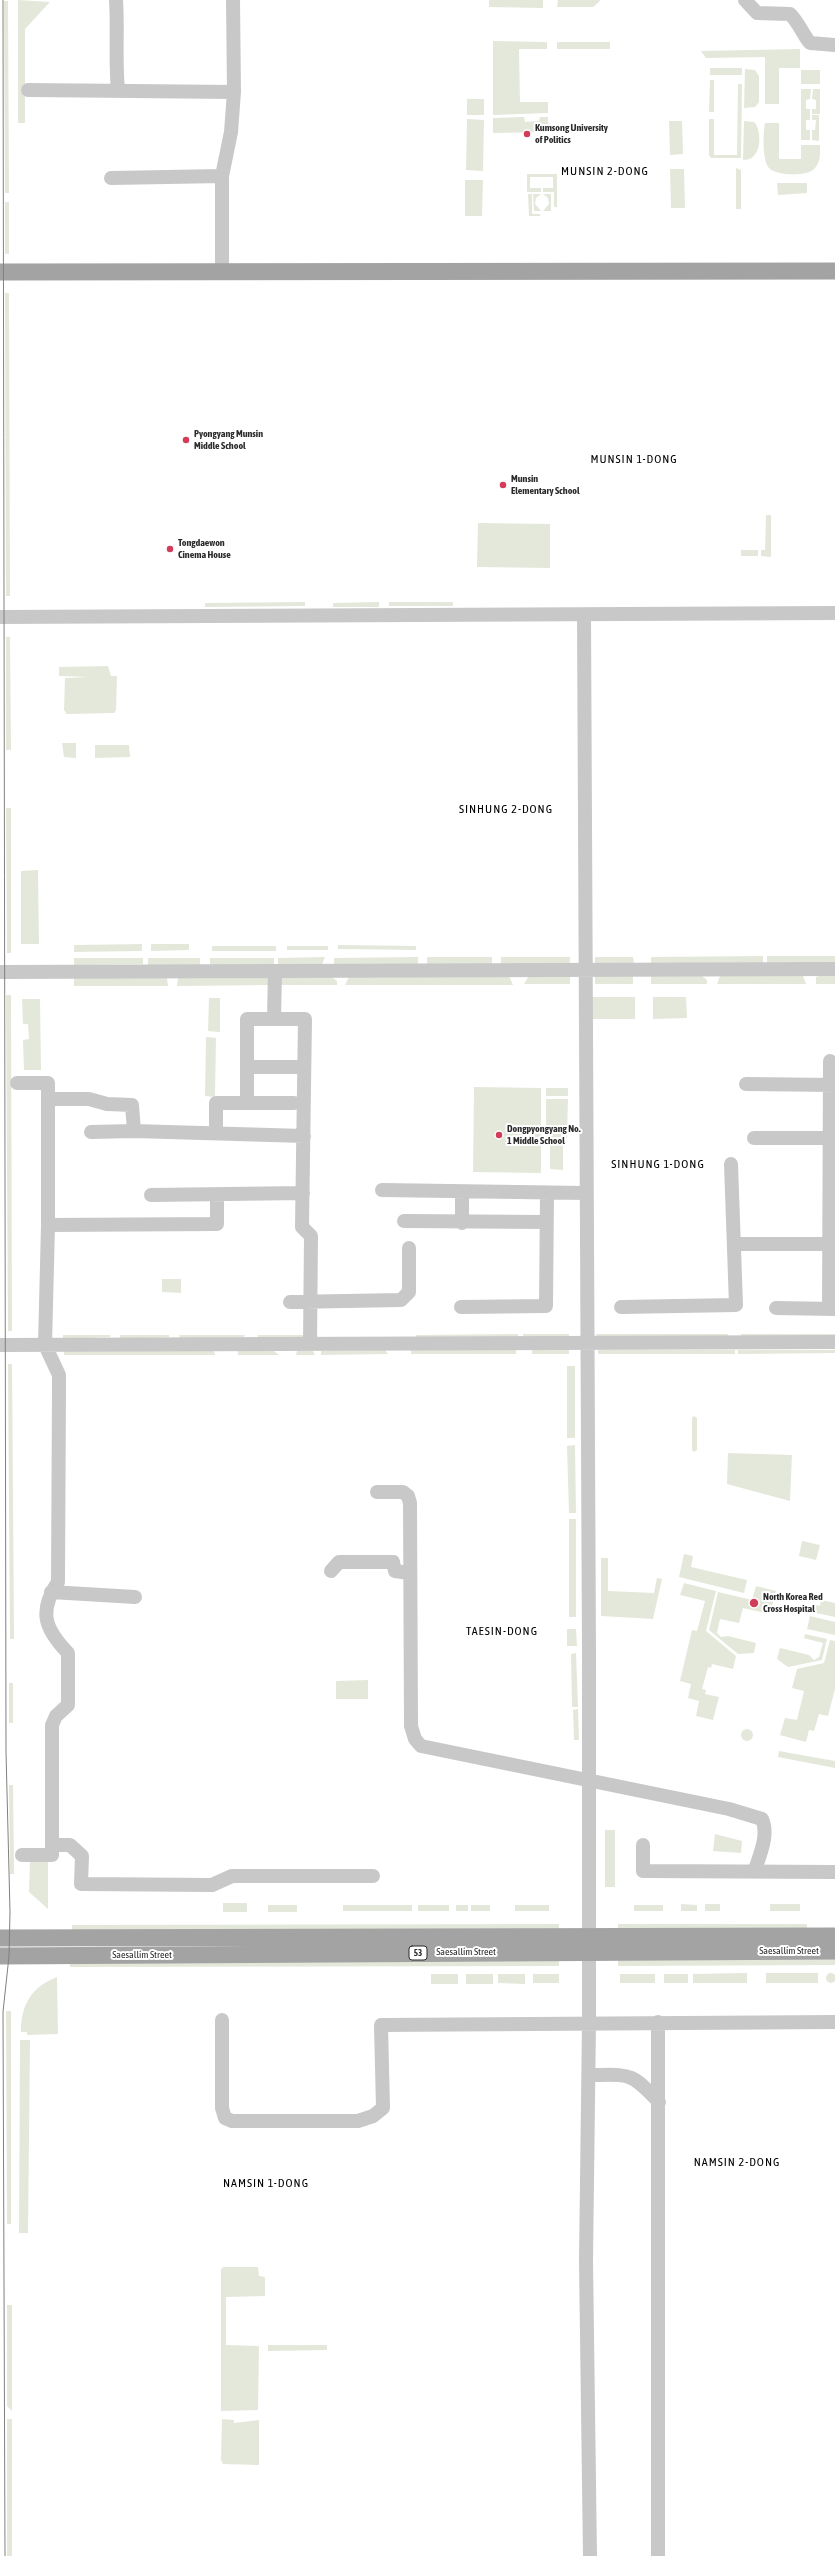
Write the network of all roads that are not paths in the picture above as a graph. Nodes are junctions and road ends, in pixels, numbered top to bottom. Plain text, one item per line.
1 (116, 0) edge
2 (233, 0) edge
3 (745, 0) edge
4 (835, 45) edge
5 (28, 90) dead end
6 (118, 90) junction
7 (234, 92) junction
8 (222, 176) junction
9 (111, 178) dead end
10 (835, 271) edge
11 (0, 272) edge
12 (222, 272) junction
13 (835, 613) edge
14 (584, 615) junction
15 (0, 617) edge
16 (835, 969) edge
17 (584, 970) junction
18 (275, 971) junction
19 (0, 972) edge
20 (274, 1019) junction
21 (830, 1061) dead end
22 (247, 1067) junction
23 (304, 1067) junction
24 (17, 1083) dead end
25 (746, 1084) dead end
26 (832, 1085) edge
27 (48, 1099) junction
28 (247, 1103) junction
29 (294, 1103) dead end
30 (134, 1131) junction
31 (91, 1132) dead end
32 (216, 1133) junction
33 (304, 1136) junction
34 (754, 1138) dead end
35 (832, 1138) edge
36 (731, 1164) dead end
37 (382, 1190) dead end
38 (833, 1190) edge
39 (462, 1192) junction
40 (585, 1192) junction
41 (303, 1193) junction
42 (547, 1193) junction
43 (217, 1194) junction
44 (151, 1195) dead end
45 (404, 1221) dead end
46 (546, 1222) junction
47 (462, 1223) junction
48 (48, 1225) junction
49 (735, 1244) junction
50 (833, 1244) edge
51 (409, 1248) dead end
52 (290, 1302) dead end
53 (311, 1302) junction
54 (621, 1307) dead end
55 (461, 1308) dead end
56 (776, 1308) dead end
57 (832, 1309) edge
58 (835, 1342) edge
59 (310, 1343) junction
60 (0, 1345) edge
61 (45, 1345) junction
62 (586, 1345) junction
63 (377, 1492) dead end
64 (331, 1571) dead end
65 (409, 1572) junction
66 (51, 1592) junction
67 (135, 1597) dead end
68 (588, 1780) junction
69 (52, 1845) junction
70 (643, 1845) dead end
71 (22, 1855) dead end
72 (754, 1870) junction
73 (835, 1872) edge
74 (373, 1876) dead end
75 (835, 1936) edge
76 (0, 1938) edge
77 (589, 1944) junction
78 (835, 1951) edge
79 (0, 1956) edge
80 (222, 2020) dead end
81 (589, 2022) junction
82 (658, 2022) junction
83 (835, 2022) edge
84 (589, 2075) junction
85 (659, 2102) junction
86 (590, 2556) edge
87 (658, 2556) edge

1 - 6 street
2 - 7 street
3 - 4 street
5 - 6 street
6 - 7 street
7 - 8 street
8 - 9 street
8 - 12 street
10 - 12 main road
11 - 12 main road
13 - 14 street
14 - 15 street
14 - 17 street
16 - 17 street
17 - 18 street
17 - 40 street
18 - 19 street
18 - 20 street
20 - 22 street
20 - 23 street
21 - 26 street
22 - 23 street
22 - 28 street
23 - 33 street
24 - 27 street
25 - 26 street
26 - 35 street
27 - 30 street
27 - 48 street
28 - 29 street
28 - 32 street
30 - 31 street
30 - 32 street
32 - 33 street
33 - 41 street
34 - 35 street
35 - 38 street
36 - 49 street
37 - 39 street
38 - 50 street
39 - 42 street
39 - 47 street
40 - 42 street
40 - 62 street
41 - 43 street
41 - 53 street
42 - 46 street
43 - 44 street
43 - 48 street
45 - 47 street
46 - 47 street
46 - 55 street
48 - 61 street
49 - 50 street
49 - 54 street
50 - 57 street
51 - 53 street
52 - 53 street
53 - 59 street
56 - 57 street
58 - 62 street
59 - 61 street
59 - 62 street
60 - 61 street
61 - 66 street
62 - 68 street
63 - 65 street
64 - 65 street
65 - 68 street
66 - 67 street
66 - 69 street
68 - 72 street
68 - 77 street
69 - 71 street
69 - 74 street
70 - 72 street
72 - 73 street
75 - 77 main road, Saesallim Street / 53
76 - 77 main road, Saesallim Street / 53
77 - 78 main road, Saesallim Street / 53
77 - 79 main road, Saesallim Street / 53
77 - 81 street
80 - 81 street
81 - 82 street
81 - 84 street
82 - 83 street
82 - 85 street
84 - 85 street
84 - 86 street
85 - 87 street

